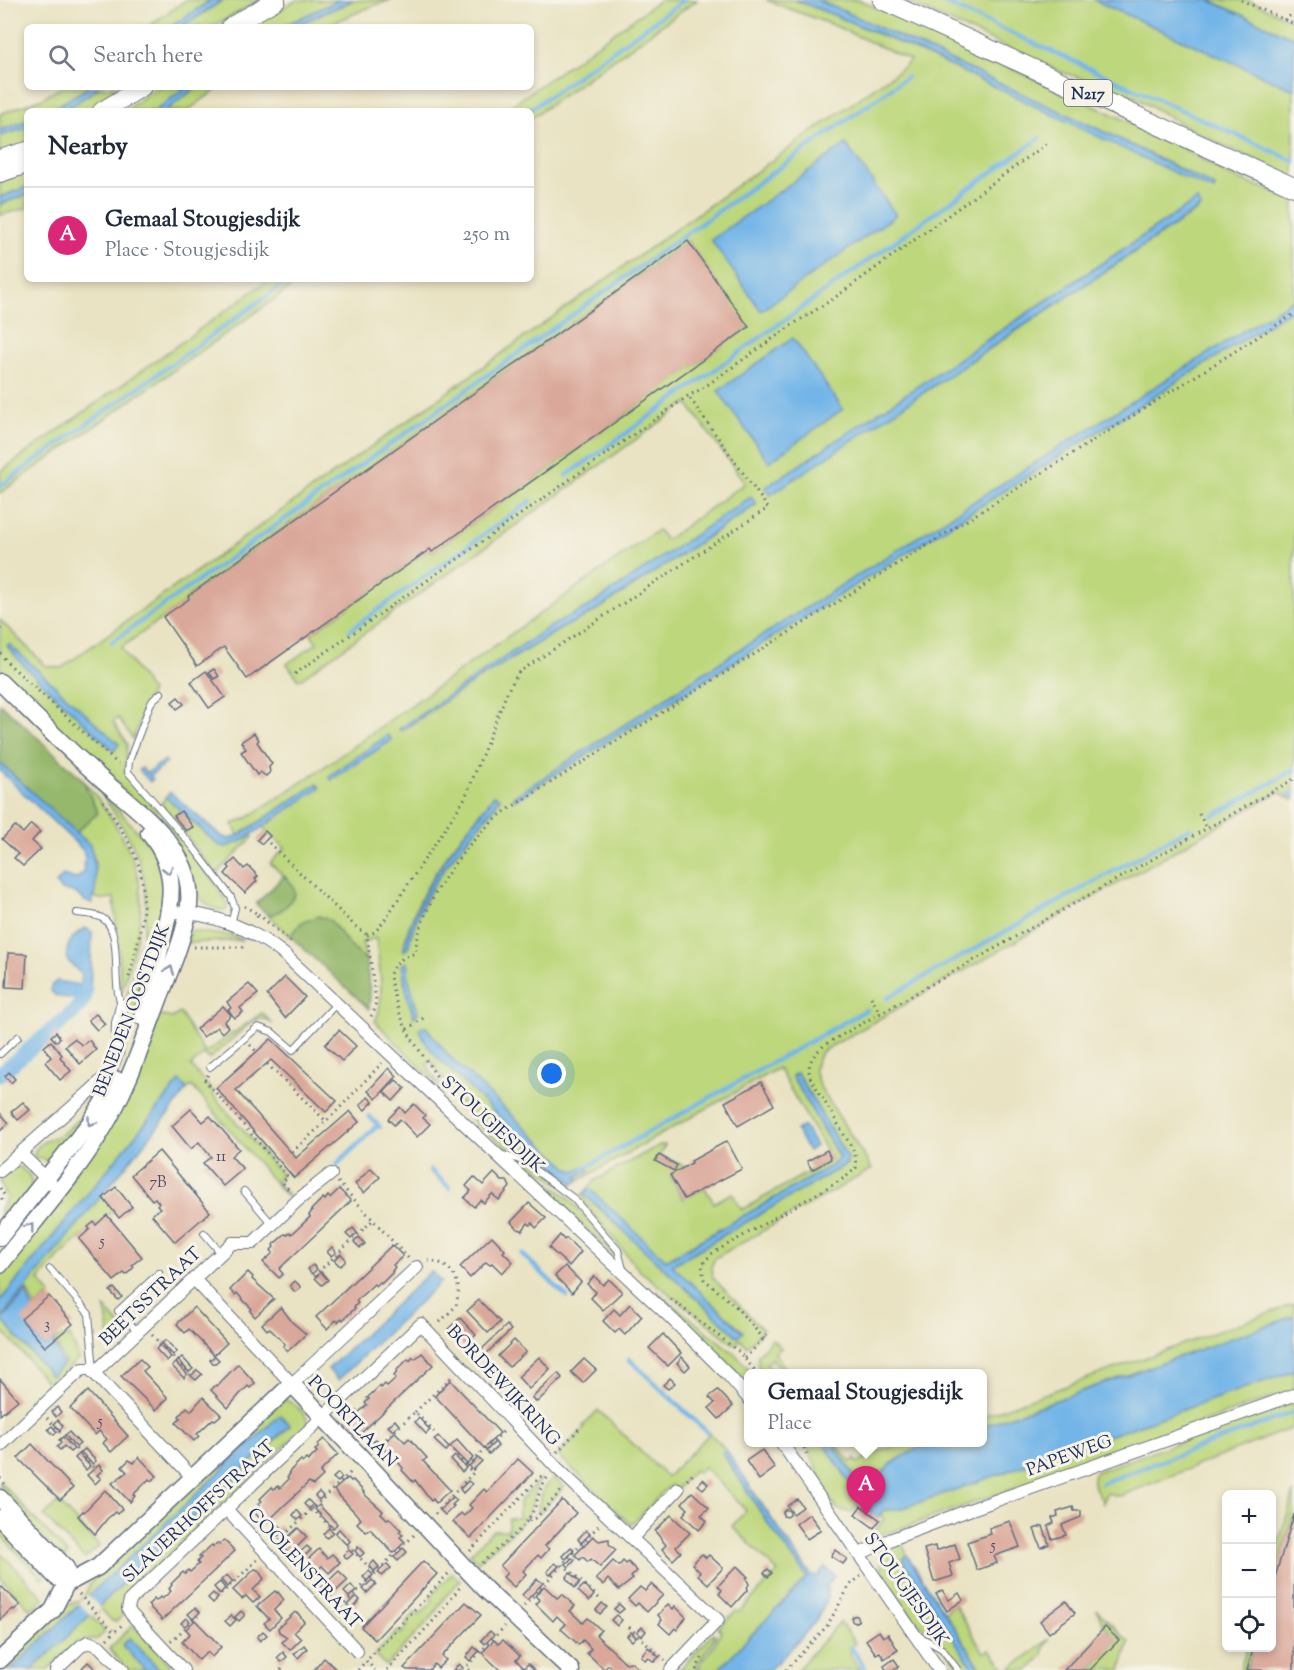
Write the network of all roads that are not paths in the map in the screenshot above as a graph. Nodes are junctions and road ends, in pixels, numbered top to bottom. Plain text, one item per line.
1 (276, 0) edge
2 (882, 0) edge
3 (235, 24) edge
4 (138, 90) edge
5 (140, 90) edge
6 (107, 108) edge
7 (120, 108) edge
8 (24, 152) edge
9 (0, 159) edge
10 (24, 165) edge
11 (0, 173) edge
12 (1294, 187) edge
13 (0, 682) edge
14 (161, 693) dead end
15 (96, 775) junction
16 (169, 912) junction
17 (188, 912) junction
18 (77, 913) dead end
19 (231, 924) junction
20 (337, 1004) junction
21 (122, 1006) joint
22 (18, 1038) dead end
23 (0, 1054) edge
24 (210, 1067) road end
25 (495, 1153) junction
26 (20, 1154) junction
27 (0, 1171) edge
28 (331, 1174) road end
29 (53, 1184) junction
30 (244, 1191) dead end
31 (272, 1224) junction
32 (204, 1233) dead end
33 (0, 1237) edge
34 (221, 1253) junction
35 (0, 1265) edge
36 (417, 1267) road end
37 (50, 1269) dead end
38 (159, 1273) dead end
39 (624, 1273) junction
40 (194, 1279) junction
41 (141, 1329) junction
42 (94, 1373) junction
43 (292, 1384) junction
44 (744, 1393) edge
45 (1294, 1395) edge
46 (324, 1418) junction
47 (0, 1446) edge
48 (784, 1447) edge
49 (193, 1478) junction
50 (678, 1489) dead end
51 (0, 1498) edge
52 (226, 1509) junction
53 (0, 1518) edge
54 (632, 1538) junction
55 (859, 1554) junction
56 (68, 1582) junction
57 (915, 1634) junction
58 (357, 1651) dead end
59 (0, 1660) edge
60 (672, 1669) edge
61 (56, 1670) edge
62 (123, 1670) edge
63 (183, 1670) edge
64 (571, 1670) edge
65 (939, 1670) edge
66 (958, 1670) edge

1 - 3 main road
2 - 12 main road, N217
4 - 6 main road
5 - 7 main road
8 - 9 main road
10 - 11 main road
13 - 15 main road
14 - 19 lane
15 -> 16 main road
15 - 17 main road
16 - 17 street, STOUGJESDIJK
16 -> 29 main road, BENEDEN OOSTDIJK
17 - 19 street, STOUGJESDIJK
29 -> 17 main road, BENEDEN OOSTDIJK
18 - 21 lane
19 - 20 street, STOUGJESDIJK
20 - 24 lane
20 - 25 street, STOUGJESDIJK
21 - 26 street
22 - 23 lane
25 - 39 street, STOUGJESDIJK
25 - 39 lane
26 - 27 street
26 - 29 street
28 - 31 street, BEETSSTRAAT
29 - 33 main road, BENEDEN OOSTDIJK
35 -> 29 main road, BENEDEN OOSTDIJK
30 - 31 lane
31 - 34 street, BEETSSTRAAT
32 - 34 lane
34 - 40 street, BEETSSTRAAT
36 - 43 street
37 - 42 lane
38 - 41 lane
39 - 44 street, STOUGJESDIJK
40 - 41 street, BEETSSTRAAT
40 - 43 street
41 - 42 street, BEETSSTRAAT
42 - 47 street, BEETSSTRAAT
42 - 49 street
43 - 46 main road, POORTLAAN
43 - 49 main road, POORTLAAN
45 - 55 street, PAPEWEG
46 - 52 street, SLAUERHOFFSTRAAT
46 - 54 street, BORDEWIJKRING
46 - 64 main road, POORTLAAN
48 - 55 street, STOUGJESDIJK
49 - 56 main road, POORTLAAN
50 - 54 street
51 - 56 main road
52 - 58 street, COOLENSTRAAT
52 - 63 street, SLAUERHOFFSTRAAT
53 - 56 main road
54 - 60 street, BORDEWIJKRING
55 - 57 street, STOUGJESDIJK
56 - 59 main road
57 - 65 street, STOUGJESDIJK
57 - 66 lane
61 - 62 street

